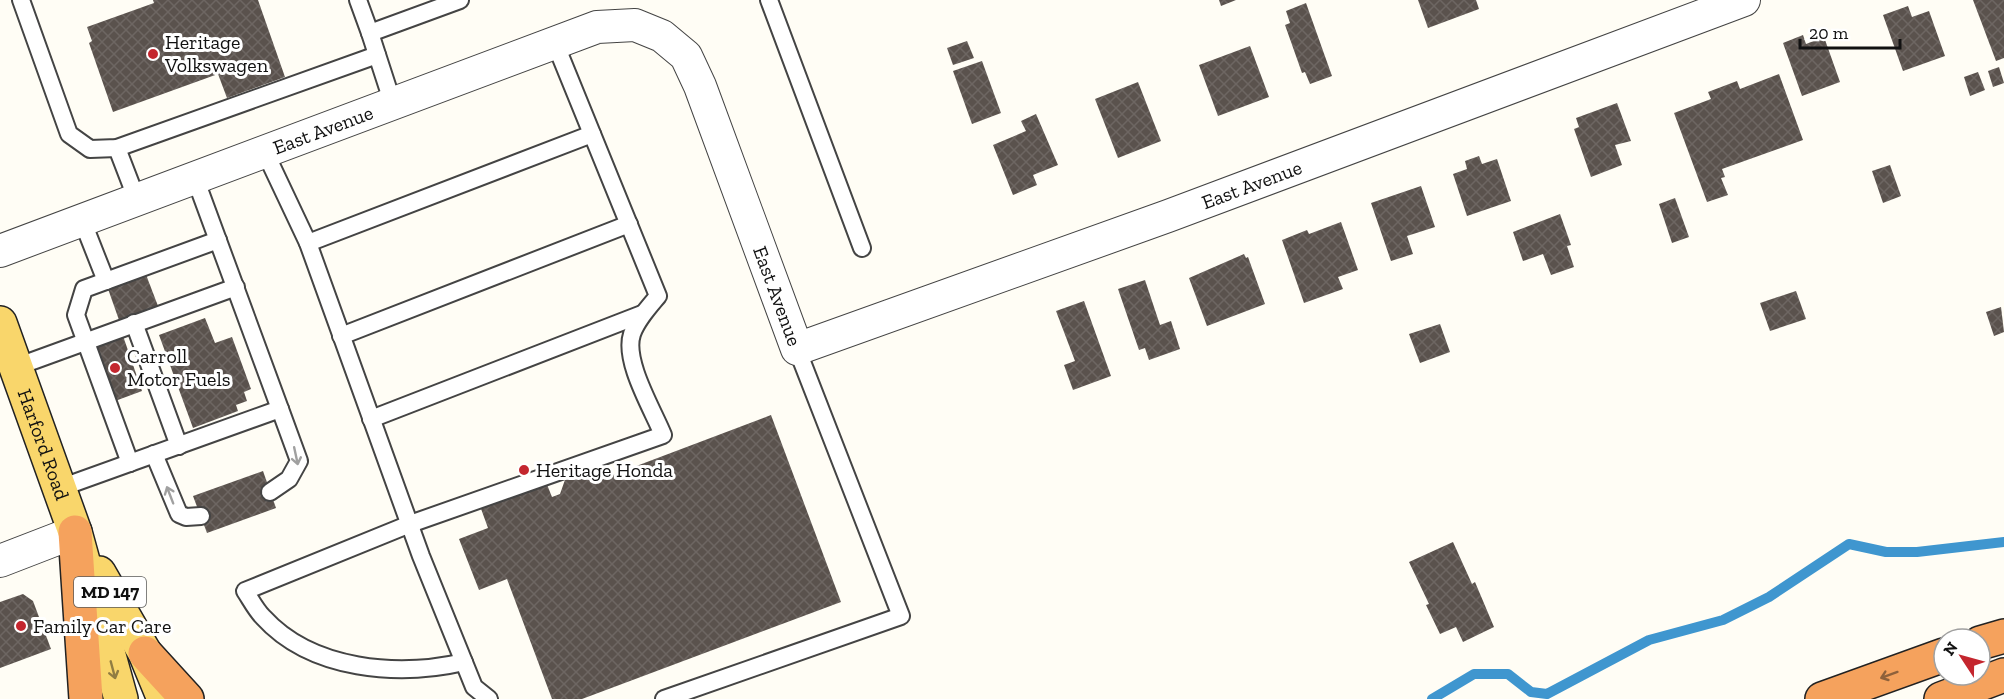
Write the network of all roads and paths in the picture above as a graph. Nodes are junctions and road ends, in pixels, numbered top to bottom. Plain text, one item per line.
1 (21, 0) edge
2 (357, 0) edge
3 (460, 0) edge
4 (769, 0) edge
5 (1744, 0) edge
6 (370, 33) junction
7 (555, 44) junction
8 (377, 55) junction
9 (393, 104) junction
10 (592, 134) junction
11 (117, 148) junction
12 (265, 152) junction
13 (195, 178) junction
14 (137, 200) junction
15 (82, 220) junction
16 (629, 224) junction
17 (218, 240) junction
18 (308, 243) junction
19 (862, 248) dead end
20 (0, 251) edge
21 (106, 281) junction
22 (236, 287) junction
23 (642, 315) junction
24 (0, 323) edge
25 (134, 323) junction
26 (341, 336) junction
27 (85, 341) junction
28 (797, 349) junction
29 (16, 367) junction
30 (280, 409) junction
31 (372, 419) junction
32 (178, 446) junction
33 (154, 454) junction
34 (130, 463) junction
35 (60, 488) junction
36 (270, 492) dead end
37 (201, 516) dead end
38 (410, 524) junction
39 (75, 532) junction
40 (0, 561) edge
41 (145, 653) junction
42 (1932, 659) edge
43 (465, 662) junction
44 (2004, 675) edge
45 (86, 699) edge
46 (121, 699) edge
47 (164, 699) edge
48 (187, 699) edge
49 (489, 699) edge
50 (664, 699) edge
51 (1822, 699) edge
52 (1941, 699) edge

1 - 11 lane
2 - 6 lane
3 - 6 lane
4 - 19 lane
5 - 28 street, East Avenue
6 - 8 lane
7 - 9 street, East Avenue
7 - 10 lane
7 - 28 street, East Avenue
8 - 9 lane
8 - 11 lane
9 - 12 street, East Avenue
10 - 16 lane
10 - 18 lane
11 - 14 lane
12 - 13 street, East Avenue
12 - 18 lane
13 - 14 street, East Avenue
13 - 17 lane
14 - 15 street, East Avenue
15 - 20 street, East Avenue
15 - 21 lane
16 - 23 lane
16 - 26 lane
17 - 21 lane
17 - 22 lane
18 - 26 lane
21 - 27 lane
22 - 25 lane
22 - 30 lane
23 - 31 lane
23 - 38 lane
24 - 29 main road, Harford Road / MD 147
25 - 27 lane
25 - 32 lane
26 - 31 lane
27 - 29 lane
27 - 34 lane
28 - 50 lane
29 - 35 main road, Harford Road / MD 147
30 - 32 lane
30 -> 36 lane
31 - 38 lane
32 - 33 lane
33 - 34 lane
37 -> 33 lane
34 - 35 lane
35 - 39 main road, Harford Road / MD 147
38 - 43 lane
38 - 43 lane
39 - 40 street
39 - 41 main road, Harford Road / MD 147
39 - 45 highway
39 -> 46 main road, Harford Road / MD 147
41 - 47 main road, Harford Road / MD 147
41 - 48 highway
42 -> 51 highway
43 - 49 lane
44 - 52 highway

